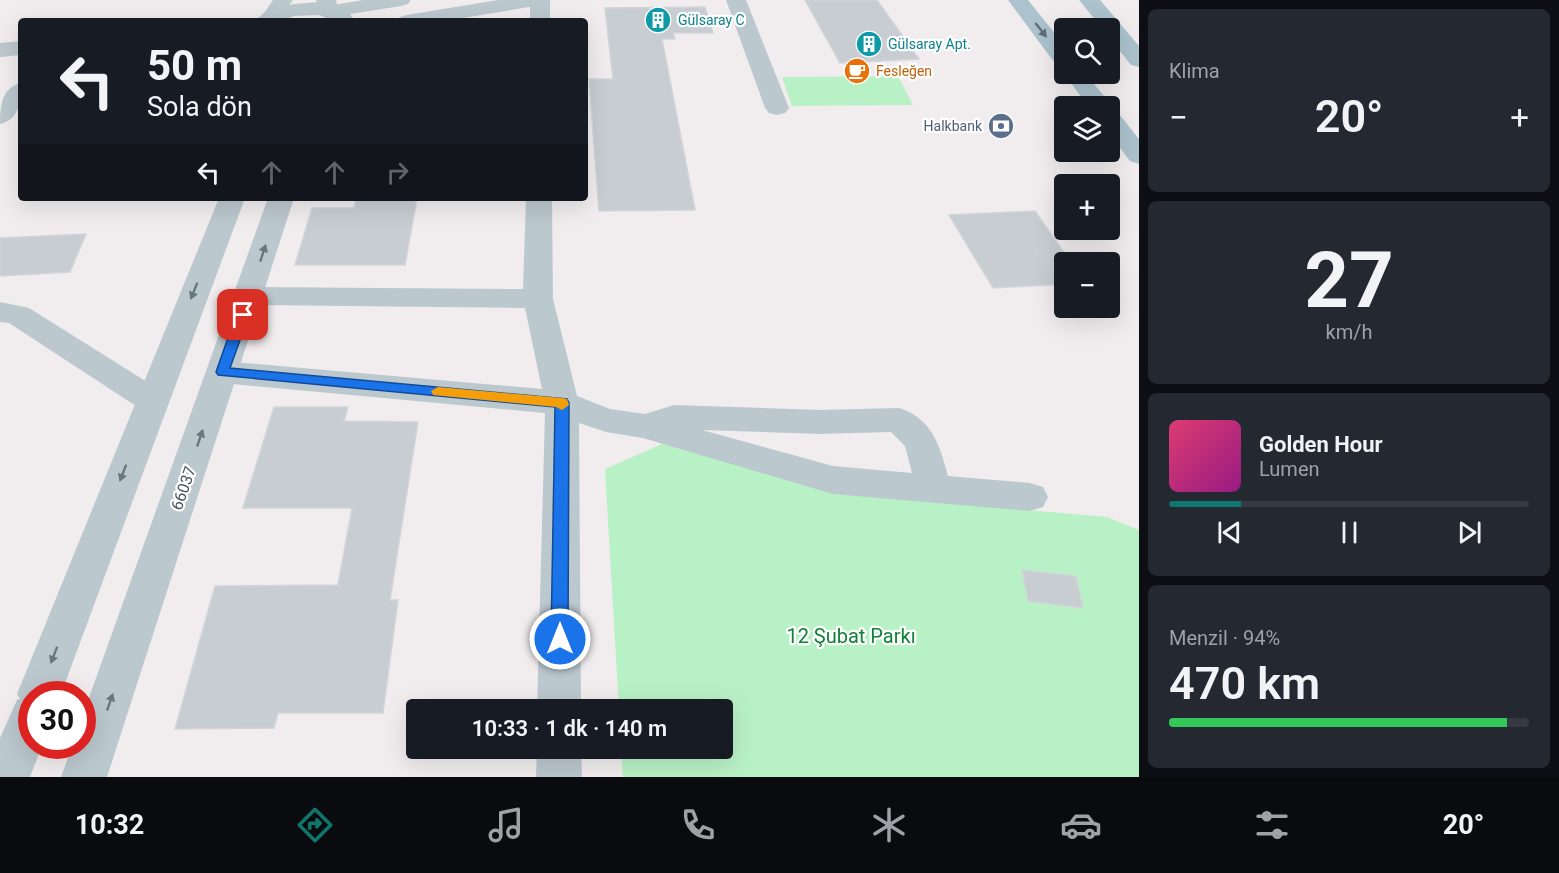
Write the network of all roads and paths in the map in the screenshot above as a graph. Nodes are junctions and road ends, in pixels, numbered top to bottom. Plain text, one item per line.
1 (401, 0) edge
2 (535, 0) edge
3 (540, 0) edge
4 (736, 0) edge
5 (1018, 0) edge
6 (1089, 0) edge
7 (333, 10) edge
8 (269, 15) edge
9 (425, 18) edge
10 (540, 18) edge
11 (1054, 47) edge
12 (18, 48) edge
13 (0, 50) edge
14 (1139, 60) edge
15 (18, 68) edge
16 (0, 70) edge
17 (1083, 84) edge
18 (18, 94) edge
19 (1092, 96) edge
20 (777, 108) dead end
21 (0, 117) edge
22 (1120, 132) edge
23 (1139, 156) edge
24 (231, 201) edge
25 (280, 201) edge
26 (539, 201) edge
27 (249, 296) junction
28 (538, 298) junction
29 (0, 312) edge
30 (222, 372) junction
31 (151, 400) junction
32 (562, 403) junction
33 (643, 426) junction
34 (934, 489) junction
35 (1030, 497) dead end
36 (44, 681) edge
37 (559, 699) edge
38 (18, 749) edge
39 (559, 759) edge
40 (7, 777) edge
41 (84, 777) edge
42 (559, 777) edge

1 - 7 street
2 - 9 street
3 - 10 street
4 - 20 street
5 -> 11 main road
6 - 14 main road
7 - 8 street
12 - 13 street
15 - 16 street
17 - 19 main road
18 - 21 street
22 - 23 main road
24 -> 31 street
27 -> 25 street, 66037
26 - 28 street
27 - 28 street
27 - 30 street, 66037
28 - 32 street
29 - 31 street
30 - 32 street
41 -> 30 street, 66037
31 -> 36 street
32 - 33 street
32 - 37 street
33 - 34 street
33 - 34 street
34 - 35 street
38 - 40 street
39 - 42 street

